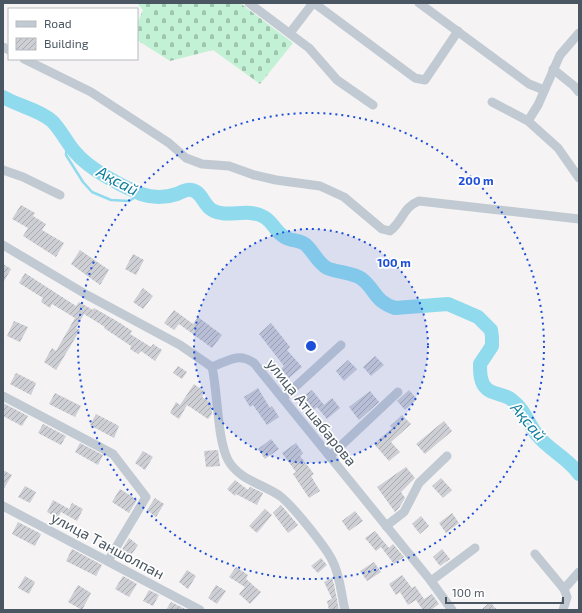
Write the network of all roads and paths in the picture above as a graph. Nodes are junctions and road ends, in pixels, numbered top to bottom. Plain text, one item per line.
1 (249, 3) edge
2 (314, 3) edge
3 (420, 3) edge
4 (458, 31) junction
5 (290, 33) junction
6 (579, 33) edge
7 (26, 60) edge
8 (553, 69) junction
9 (544, 90) junction
10 (579, 92) edge
11 (492, 102) dead end
12 (372, 105) dead end
13 (528, 121) junction
14 (3, 170) edge
15 (579, 178) edge
16 (60, 195) dead end
17 (579, 219) edge
18 (3, 245) edge
19 (341, 345) dead end
20 (212, 367) junction
21 (398, 392) dead end
22 (3, 396) edge
23 (282, 398) junction
24 (330, 456) junction
25 (447, 456) dead end
26 (3, 506) edge
27 (386, 526) junction
28 (475, 548) dead end
29 (535, 554) dead end
30 (108, 561) junction
31 (579, 572) edge
32 (431, 581) junction
33 (564, 589) junction
34 (200, 610) edge
35 (345, 610) edge
36 (452, 610) edge
37 (563, 610) edge

1 - 5 street
2 - 4 street
2 - 5 street
3 - 4 street
4 - 9 street
5 - 12 street
6 - 8 street
7 - 17 street
8 - 9 street
8 - 10 street
9 - 13 street
11 - 13 street
13 - 15 street
14 - 16 street
18 - 20 street
19 - 23 street
20 - 23 street, улица Атшабарова
20 - 35 street
21 - 24 street
22 - 30 street
23 - 24 street, улица Атшабарова
24 - 27 street, улица Атшабарова
25 - 27 street
26 - 30 street, улица Таншолпан
27 - 32 street, улица Атшабарова
28 - 32 street
29 - 33 street
30 - 34 street, улица Таншолпан
31 - 33 street
32 - 36 street, улица Атшабарова
33 - 37 street

